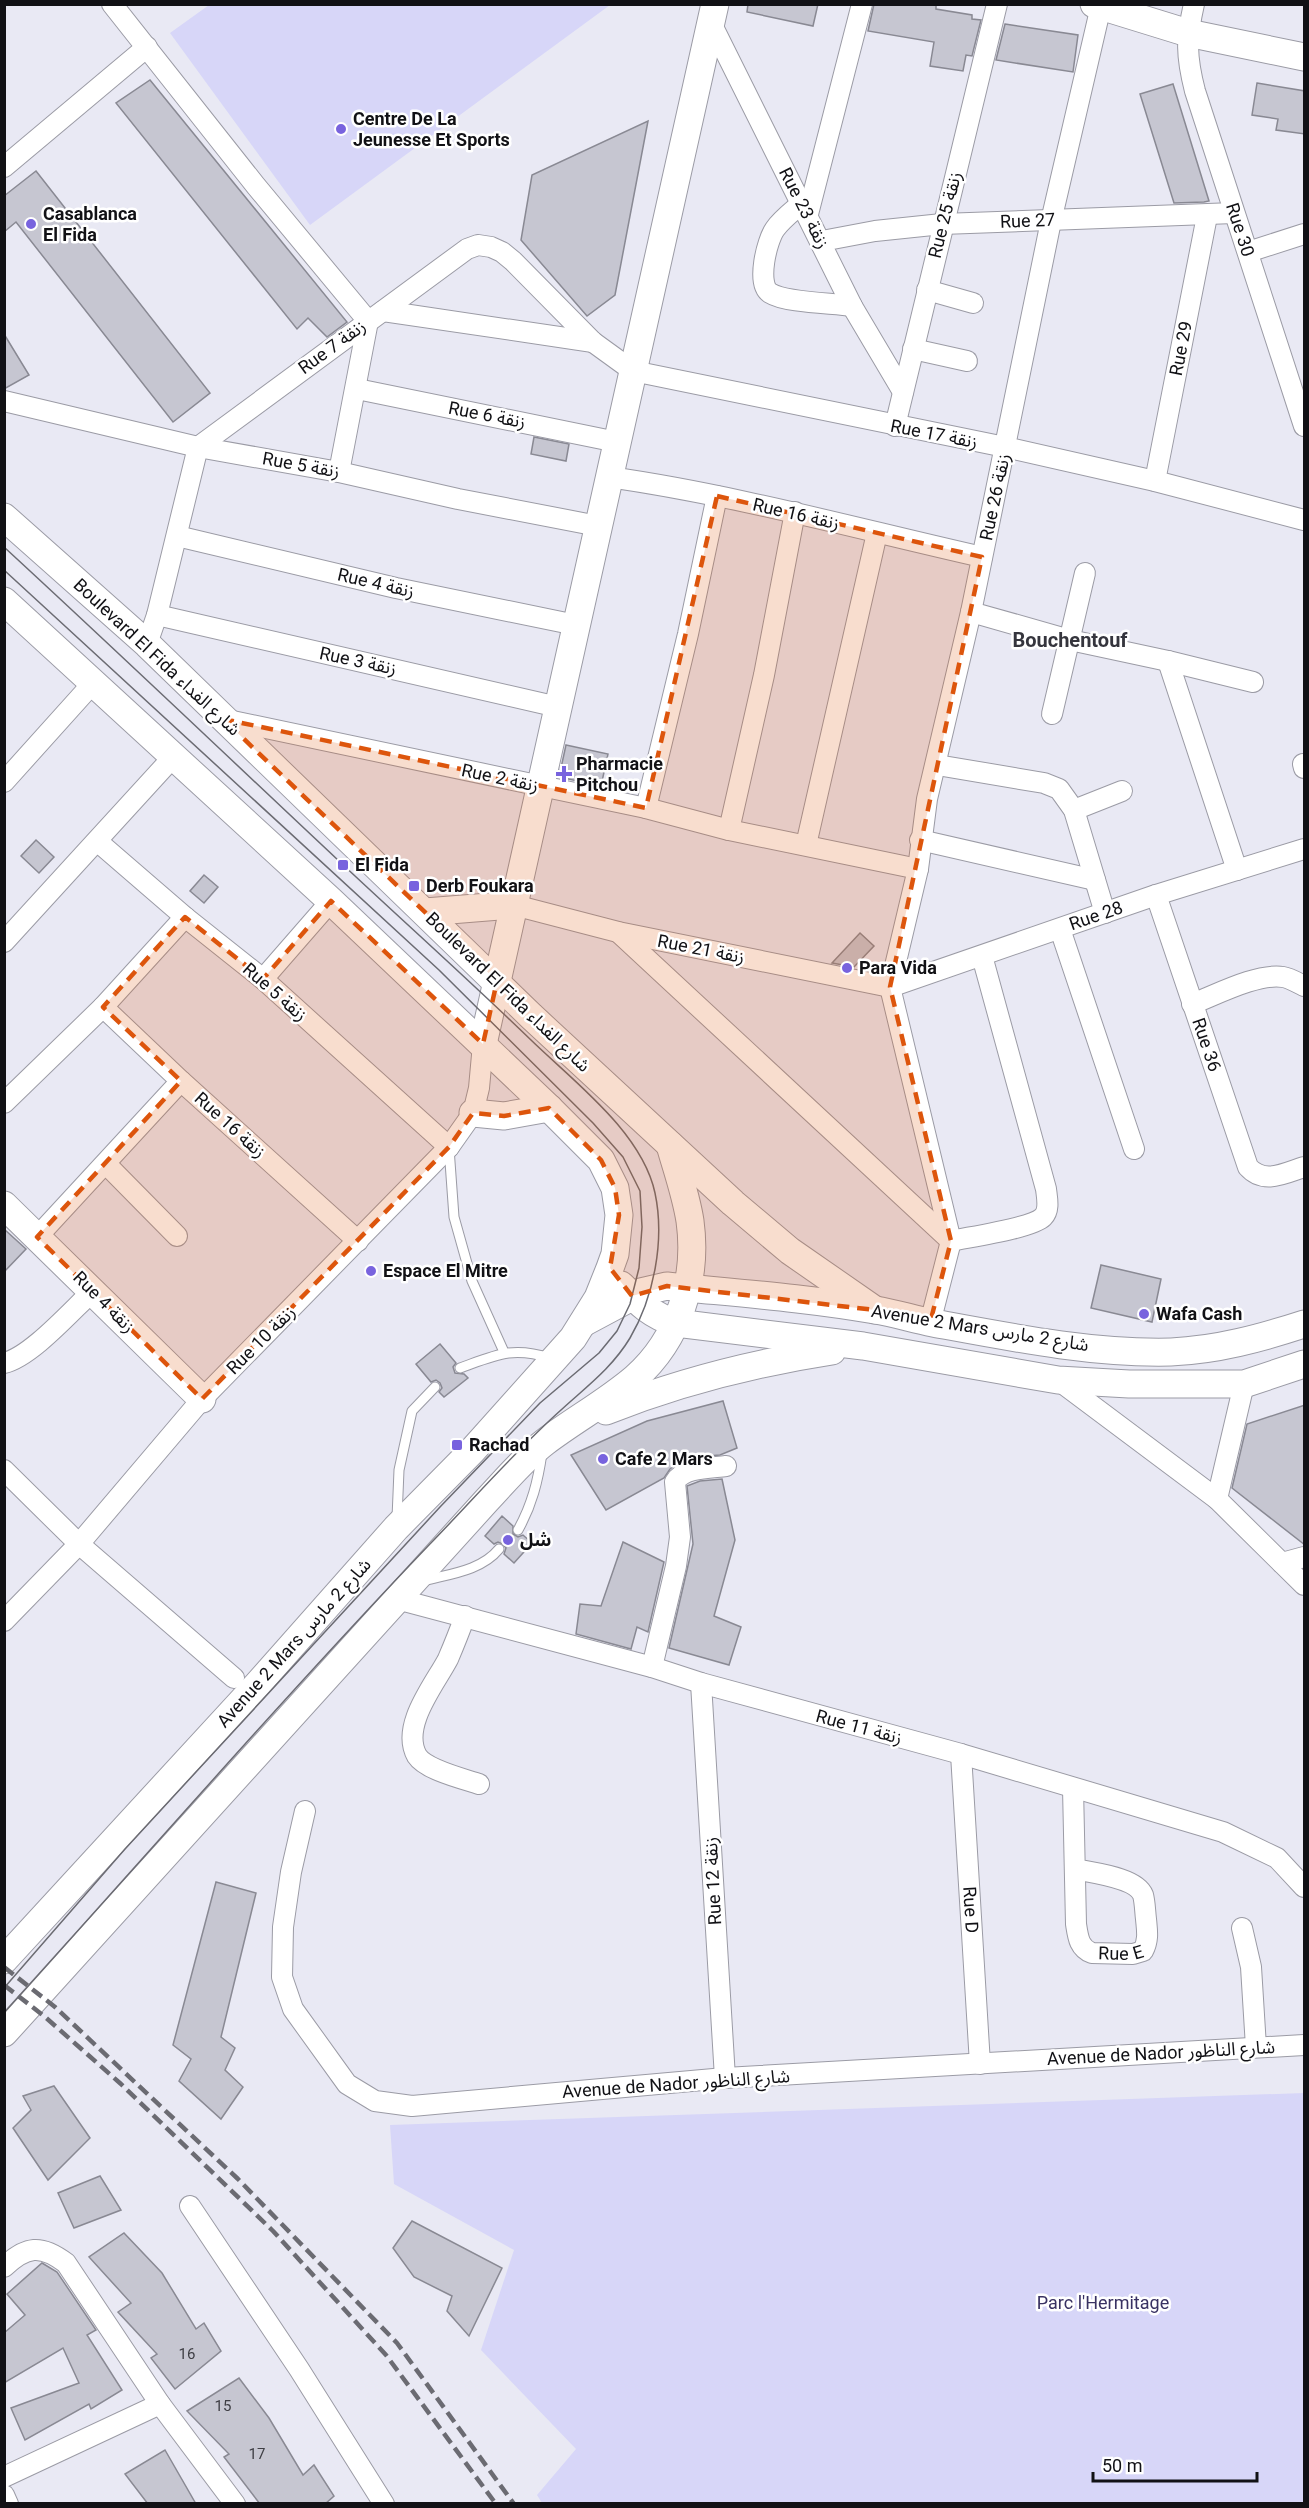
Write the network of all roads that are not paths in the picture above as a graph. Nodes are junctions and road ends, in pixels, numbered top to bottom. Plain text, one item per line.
1 (112, 4) edge
2 (862, 4) edge
3 (997, 4) edge
4 (1194, 4) edge
5 (1097, 5) edge
6 (712, 13) edge
7 (1188, 33) junction
8 (147, 47) junction
9 (1305, 57) edge
10 (7, 162) edge
11 (805, 208) junction
12 (1234, 213) junction
13 (1207, 216) junction
14 (1051, 221) junction
15 (942, 224) junction
16 (1305, 234) edge
17 (822, 241) junction
18 (1248, 252) junction
19 (927, 290) junction
20 (973, 303) dead end
21 (852, 306) junction
22 (376, 316) junction
23 (593, 342) junction
24 (913, 349) junction
25 (967, 361) dead end
26 (633, 371) junction
27 (357, 389) junction
28 (903, 392) junction
29 (4, 401) edge
30 (895, 426) junction
31 (1305, 426) edge
32 (617, 442) junction
33 (198, 447) junction
34 (1005, 447) junction
35 (339, 472) junction
36 (609, 477) junction
37 (1155, 481) junction
38 (717, 496) junction
39 (795, 512) junction
40 (4, 517) edge
41 (1305, 520) edge
42 (598, 526) junction
43 (877, 533) junction
44 (177, 536) junction
45 (982, 557) junction
46 (1085, 573) dead end
47 (4, 601) edge
48 (971, 612) junction
49 (157, 615) junction
50 (576, 625) junction
51 (1070, 640) junction
52 (147, 644) junction
53 (1168, 661) junction
54 (93, 682) junction
55 (1253, 682) dead end
56 (558, 707) junction
57 (1052, 714) dead end
58 (223, 718) junction
59 (174, 756) junction
60 (12, 760) edge
61 (937, 765) junction
62 (4, 782) edge
63 (541, 786) junction
64 (1122, 791) dead end
65 (646, 808) junction
66 (1074, 810) junction
67 (729, 830) junction
68 (920, 840) junction
69 (97, 841) junction
70 (806, 845) junction
71 (1305, 849) edge
72 (918, 869) junction
73 (1237, 870) junction
74 (1095, 880) junction
75 (1156, 895) junction
76 (331, 901) junction
77 (514, 905) junction
78 (425, 912) junction
79 (1105, 913) junction
80 (185, 917) junction
81 (1060, 929) junction
82 (618, 932) junction
83 (4, 942) edge
84 (982, 956) junction
85 (263, 980) junction
86 (497, 981) junction
87 (1305, 986) edge
88 (890, 987) junction
89 (1192, 1004) junction
90 (103, 1007) junction
91 (483, 1044) junction
92 (181, 1082) junction
93 (4, 1103) edge
94 (549, 1108) junction
95 (473, 1113) junction
96 (670, 1145) junction
97 (449, 1147) junction
98 (1134, 1149) dead end
99 (106, 1164) junction
100 (1305, 1167) edge
101 (4, 1205) edge
102 (177, 1236) dead end
103 (37, 1237) junction
104 (358, 1241) junction
105 (951, 1241) junction
106 (610, 1269) junction
107 (689, 1288) junction
108 (93, 1291) junction
109 (632, 1296) junction
110 (875, 1310) junction
111 (676, 1323) junction
112 (930, 1323) junction
113 (582, 1324) junction
114 (1305, 1324) edge
115 (863, 1346) junction
116 (504, 1352) junction
117 (556, 1359) junction
118 (4, 1363) edge
119 (1305, 1364) edge
120 (460, 1368) dead end
121 (1058, 1380) junction
122 (1244, 1384) junction
123 (435, 1387) dead end
124 (202, 1399) junction
125 (567, 1427) junction
126 (543, 1444) junction
127 (726, 1466) dead end
128 (4, 1470) edge
129 (1217, 1499) junction
130 (396, 1528) junction
131 (518, 1530) dead end
132 (79, 1544) junction
133 (499, 1549) dead end
134 (1305, 1557) edge
135 (1282, 1563) junction
136 (1305, 1585) edge
137 (403, 1592) junction
138 (465, 1616) junction
139 (4, 1621) edge
140 (652, 1667) junction
141 (234, 1678) dead end
142 (701, 1683) junction
143 (961, 1755) junction
144 (479, 1784) dead end
145 (1073, 1788) junction
146 (305, 1811) dead end
147 (1075, 1869) junction
148 (1305, 1887) edge
149 (1242, 1928) dead end
150 (4, 1960) edge
151 (4, 2033) edge
152 (1305, 2044) edge
153 (1256, 2047) junction
154 (980, 2064) junction
155 (725, 2078) junction
156 (190, 2206) dead end
157 (4, 2267) edge
158 (160, 2404) junction
159 (4, 2477) edge
160 (4, 2495) edge
161 (8, 2504) edge
162 (235, 2504) edge
163 (384, 2504) edge

1 - 8 street
2 - 11 street
3 - 15 street, Rue 25 زنقة
4 - 7 street, Rue 30
5 - 7 main road
5 - 14 street, Rue 26 زنقة
6 - 11 street, Rue 23 زنقة
6 - 26 main road
7 - 9 main road
7 - 12 street, Rue 30
8 - 10 street
8 - 22 street
11 - 17 street, Rue 23 زنقة
11 - 21 street
12 - 13 street, Rue 27
12 - 18 street, Rue 30
13 - 14 street, Rue 27
13 - 37 street, Rue 29
14 - 15 street, Rue 27
14 - 34 street, Rue 26 زنقة
15 - 17 street, Rue 27
15 - 19 street, Rue 25 زنقة
16 - 18 street
17 - 21 street, Rue 23 زنقة
18 - 31 street, Rue 30
19 - 20 street
19 - 24 street, Rue 25 زنقة
21 - 28 street, Rue 23 زنقة
22 - 23 street
22 - 23 street, Rue 7 زنقة
22 - 27 street
22 - 33 street, Rue 7 زنقة
23 - 26 street
24 - 25 street
24 - 28 street, Rue 25 زنقة
26 - 30 street, Rue 17 زنقة
26 - 32 main road
27 - 32 street, Rue 6 زنقة
27 - 35 street
28 - 30 street, Rue 25 زنقة
29 - 33 street, Rue 5 زنقة
30 - 34 street, Rue 17 زنقة
32 - 36 main road
33 - 35 street, Rue 5 زنقة
33 - 44 street
34 - 37 street, Rue 17 زنقة
34 - 45 street, Rue 26 زنقة
35 - 42 street, Rue 5 زنقة
36 - 38 street, Rue 16 زنقة
36 - 42 main road
37 - 41 street, Rue 17 زنقة
38 - 39 street, Rue 16 زنقة
38 - 65 street
39 - 43 street, Rue 16 زنقة
39 - 67 street
40 - 52 main road, Boulevard El Fida شارع الفداء
42 - 50 main road
43 - 45 street, Rue 16 زنقة
43 - 70 street
44 - 49 street
44 - 50 street, Rue 4 زنقة
45 - 48 street, Rue 26 زنقة
46 - 51 street
47 - 54 main road
48 - 51 street
48 - 61 street, Rue 26 زنقة
49 - 52 street
49 - 56 street, Rue 3 زنقة
50 - 56 main road
51 - 53 street
51 - 57 street
52 - 58 main road, Boulevard El Fida شارع الفداء
53 - 55 street
53 - 73 street
54 - 59 main road
54 - 60 street
56 - 63 main road
58 - 63 street, Rue 2 زنقة
58 - 78 main road, Boulevard El Fida شارع الفداء
59 - 69 street
59 - 76 main road
60 - 62 street
61 - 66 street
61 - 68 street, Rue 26 زنقة
63 - 65 street, Rue 2 زنقة
63 - 77 main road
64 - 66 street
65 - 67 street, Rue 2 زنقة
66 - 74 street
67 - 70 street, Rue 2 زنقة
68 - 72 street, Rue 26 زنقة
68 - 74 street
69 - 80 street, Rue 5 زنقة
69 - 83 street
70 - 72 street, Rue 2 زنقة
71 - 73 street, Rue 28
72 - 88 street, Rue 26 زنقة
73 - 75 street, Rue 28
74 - 79 street
75 - 79 street, Rue 28
75 - 89 street, Rue 36
76 - 85 street
76 - 91 main road
77 - 78 main road
77 - 82 street, Rue 21 زنقة
77 - 86 main road
78 - 86 main road, Boulevard El Fida شارع الفداء
79 - 81 street, Rue 28
80 - 85 street, Rue 5 زنقة
80 - 90 street
81 - 84 street, Rue 28
81 - 98 street
82 - 88 street, Rue 21 زنقة
82 - 105 street
84 - 88 street, Rue 28
84 - 105 street
85 - 97 street, Rue 5 زنقة
86 - 91 main road
86 - 96 main road, Boulevard El Fida شارع الفداء
87 - 89 street
88 - 105 street
89 - 100 street, Rue 36
90 - 92 street, Rue 16 زنقة
90 - 93 street
91 - 94 main road
91 - 95 street, Rue 10 زنقة
92 - 99 street
92 - 104 street, Rue 16 زنقة
94 - 95 main road
94 - 106 main road
95 - 97 street, Rue 10 زنقة
96 - 107 main road
96 - 110 main road, Boulevard El Fida شارع الفداء
97 - 104 street, Rue 10 زنقة
97 - 116 lane
99 - 102 street
99 - 103 street
101 - 103 main road, Rue 4 زنقة
103 - 108 main road, Rue 4 زنقة
104 - 124 street, Rue 10 زنقة
105 - 112 street
106 - 109 main road, Avenue 2 Mars شارع 2 مارس
106 - 113 main road
107 - 109 main road, Avenue 2 Mars شارع 2 مارس
107 - 110 main road, Avenue 2 Mars شارع 2 مارس
107 - 111 main road
108 - 118 street
108 - 124 main road, Rue 4 زنقة
109 - 111 main road, Avenue 2 Mars شارع 2 مارس
109 - 113 main road, Avenue 2 Mars شارع 2 مارس
110 - 112 main road, Avenue 2 Mars شارع 2 مارس
111 - 115 main road, Avenue 2 Mars شارع 2 مارس
111 - 125 main road
112 - 114 main road, Avenue 2 Mars شارع 2 مارس
113 - 117 main road, Avenue 2 Mars شارع 2 مارس
115 - 121 main road, Avenue 2 Mars شارع 2 مارس
115 - 125 main road
116 - 117 lane
116 - 120 lane
117 - 130 main road, Avenue 2 Mars شارع 2 مارس
119 - 122 main road, Avenue 2 Mars شارع 2 مارس
121 - 122 main road, Avenue 2 Mars شارع 2 مارس
121 - 129 street
122 - 129 street
123 - 130 lane
124 - 132 street, Rue 10 زنقة
125 - 126 main road
126 - 131 lane
126 - 137 main road
127 - 140 street
128 - 132 street
129 - 135 street
130 - 150 main road, Avenue 2 Mars شارع 2 مارس
132 - 139 street, Rue 10 زنقة
132 - 141 street
133 - 137 lane
134 - 135 street
135 - 136 street
137 - 138 street, Rue 11 زنقة
137 - 151 main road
138 - 140 street, Rue 11 زنقة
138 - 144 street
140 - 142 street, Rue 11 زنقة
142 - 143 street, Rue 11 زنقة
142 - 155 street, Rue 12 زنقة
143 - 145 street, Rue 11 زنقة
143 - 154 street, Rue D
145 - 147 street, Rue E
145 - 148 street, Rue 11 زنقة
146 - 155 street, Avenue de Nador شارع الناظور
147 - 147 street, Rue E
149 - 153 street
152 - 153 street, Avenue de Nador شارع الناظور
153 - 154 street, Avenue de Nador شارع الناظور
154 - 155 street, Avenue de Nador شارع الناظور
156 - 163 street
157 - 158 street
158 - 159 street
158 - 162 street
160 - 161 street

